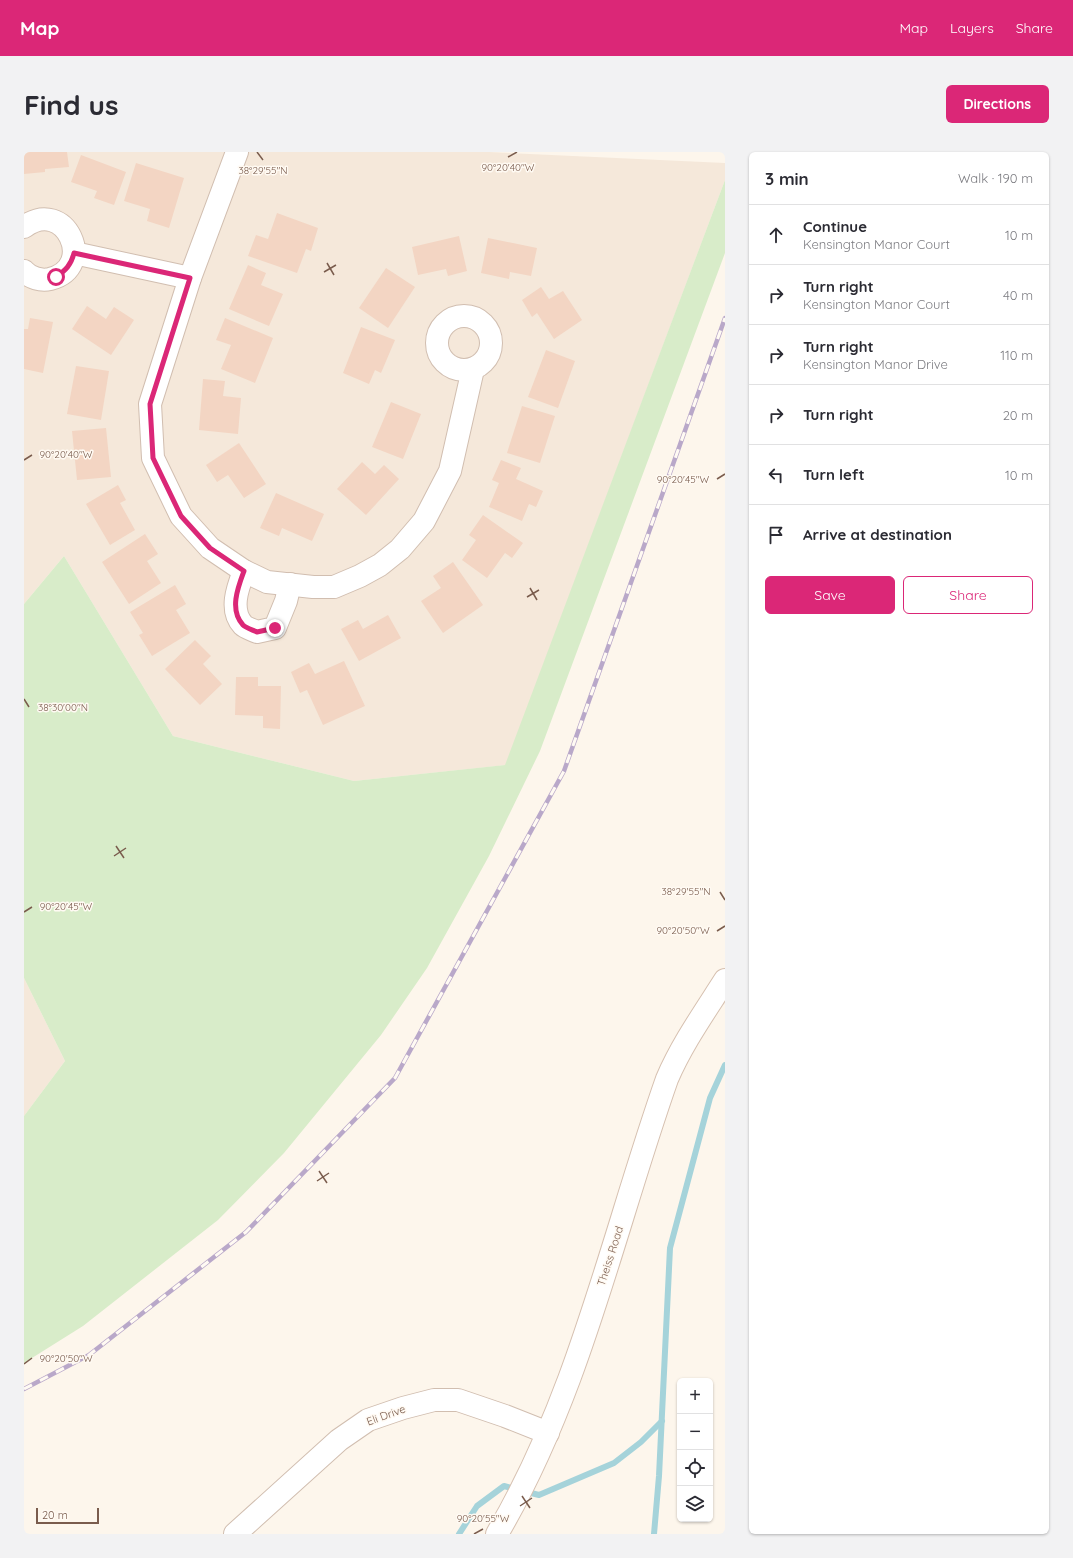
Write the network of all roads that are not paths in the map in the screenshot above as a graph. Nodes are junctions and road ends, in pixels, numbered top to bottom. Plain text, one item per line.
1 (237, 152) edge
2 (24, 227) edge
3 (74, 253) junction
4 (24, 271) edge
5 (190, 278) junction
6 (473, 369) dead end
7 (244, 571) junction
8 (290, 584) junction
9 (725, 980) edge
10 (548, 1433) junction
11 (236, 1534) edge
12 (497, 1534) edge

1 - 5 street
2 - 3 street
3 - 4 street
3 - 5 street
5 - 7 street
6 - 8 street
7 - 8 street
7 - 8 street
9 - 10 street, Theiss Road
10 - 11 street, Eli Drive
10 - 12 street, Theiss Road

